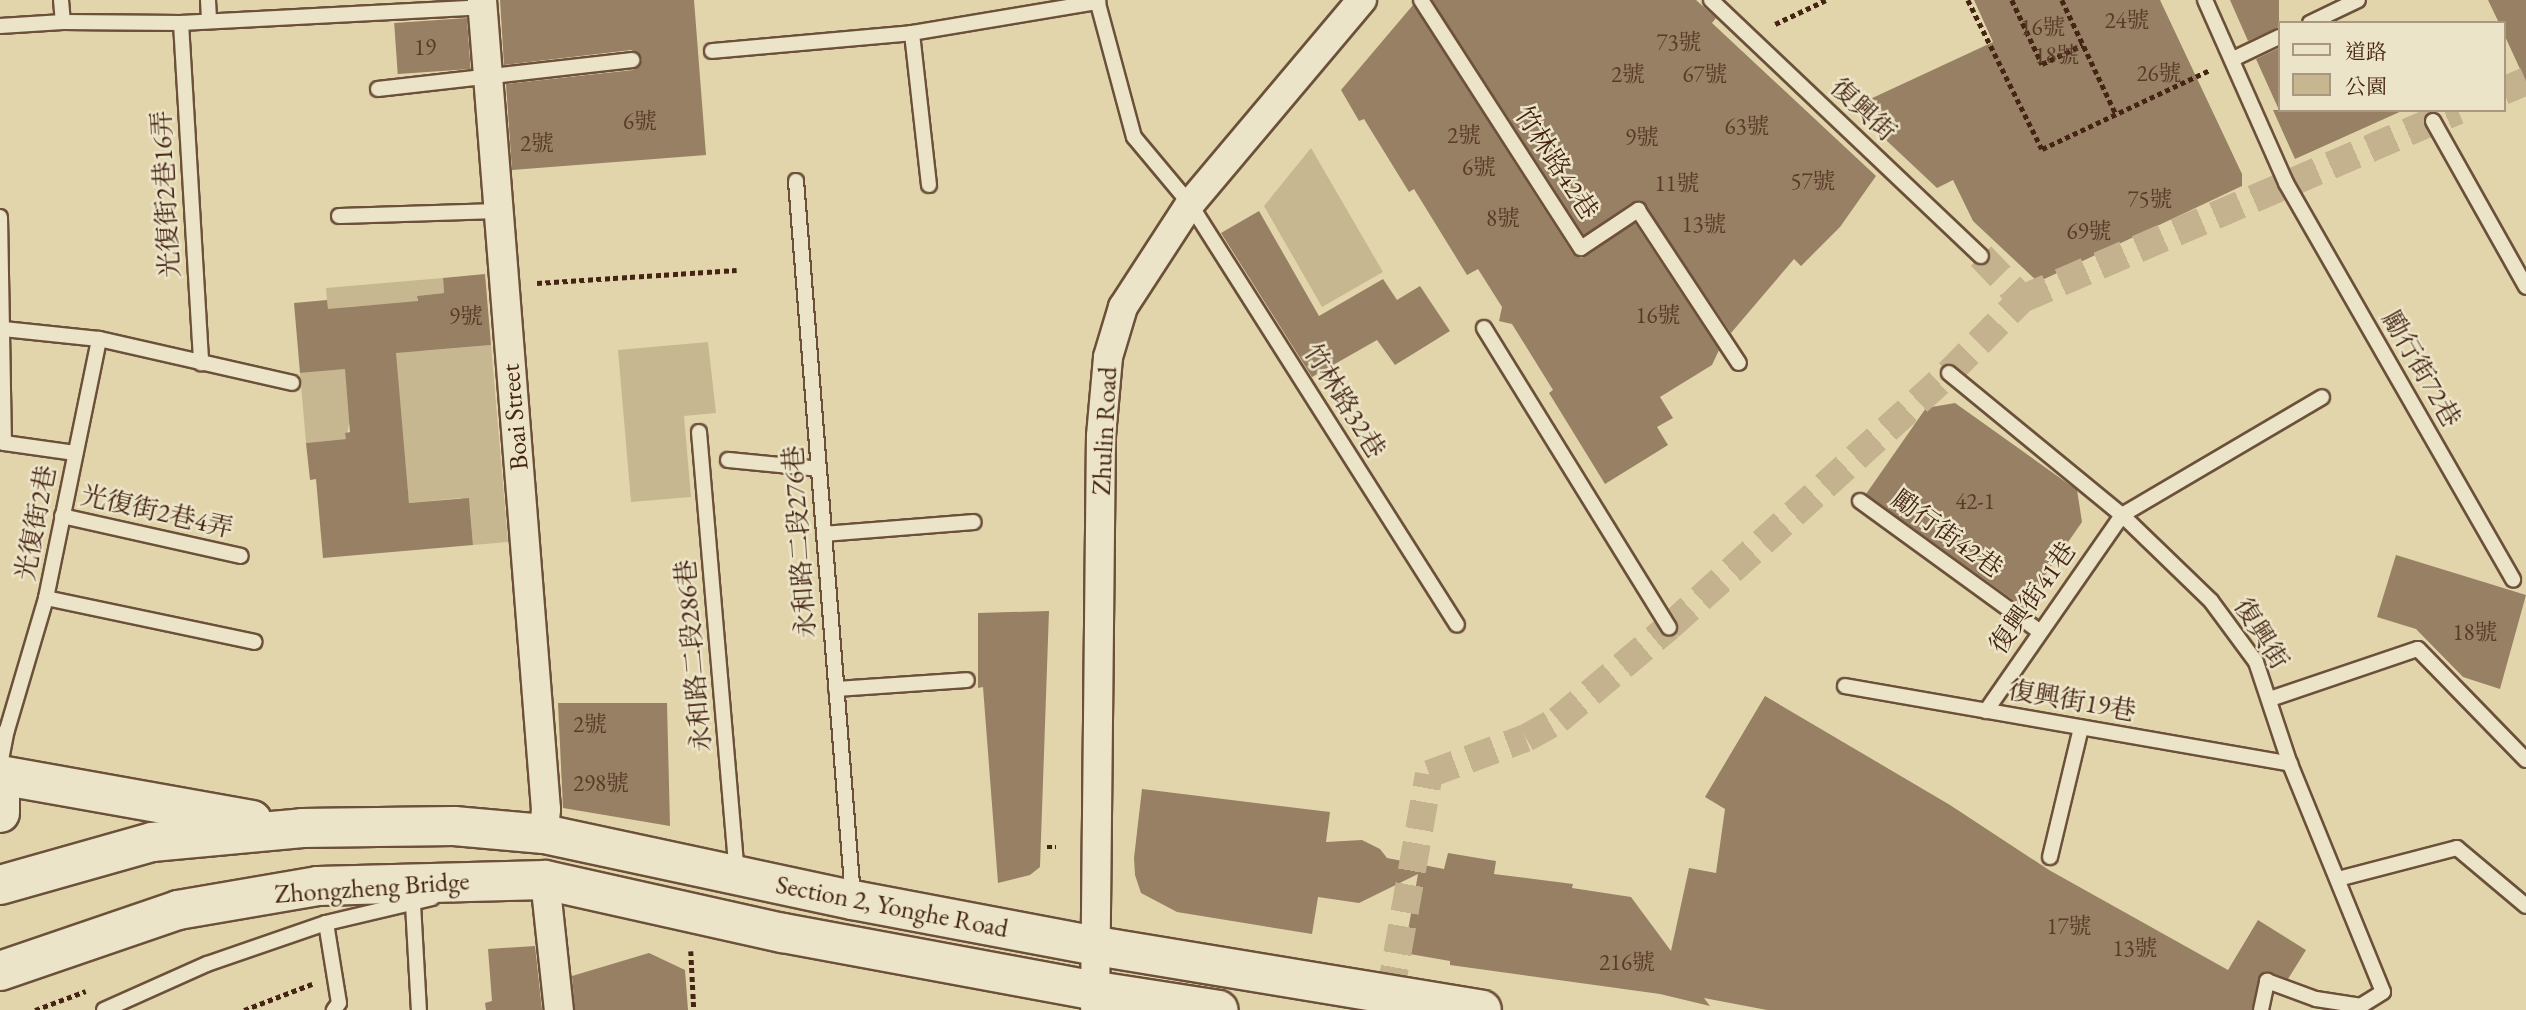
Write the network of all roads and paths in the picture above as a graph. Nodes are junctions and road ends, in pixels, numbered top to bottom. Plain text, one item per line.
1 (61, 0) edge
2 (208, 0) edge
3 (1362, 0) edge
4 (1420, 0) edge
5 (1711, 0) edge
6 (1826, 0) edge
7 (1968, 0) edge
8 (2012, 0) edge
9 (2062, 0) edge
10 (2205, 0) edge
11 (2358, 0) edge
12 (1097, 1) edge
13 (482, 3) edge
14 (209, 19) junction
15 (2314, 21) edge
16 (63, 22) junction
17 (181, 23) junction
18 (0, 26) edge
19 (912, 33) junction
20 (1749, 36) junction
21 (2278, 37) edge
22 (2083, 45) junction
23 (712, 51) dead end
24 (632, 60) dead end
25 (2232, 60) junction
26 (488, 74) junction
27 (378, 89) dead end
28 (2116, 114) junction
29 (2433, 121) dead end
30 (796, 181) dead end
31 (929, 185) dead end
32 (1190, 204) junction
33 (499, 211) junction
34 (339, 216) dead end
35 (0, 217) edge
36 (1, 240) edge
37 (1981, 256) tunnel mouth
38 (737, 270) dead end
39 (505, 285) junction
40 (2526, 287) edge
41 (4, 328) junction
42 (1485, 328) dead end
43 (99, 339) junction
44 (201, 363) junction
45 (1739, 363) dead end
46 (1949, 373) dead end
47 (292, 383) dead end
48 (2322, 397) dead end
49 (699, 432) dead end
50 (75, 453) junction
51 (727, 460) dead end
52 (819, 469) junction
53 (1860, 501) dead end
54 (2122, 515) junction
55 (62, 516) junction
56 (974, 522) dead end
57 (824, 534) junction
58 (241, 556) dead end
59 (2513, 580) dead end
60 (46, 598) junction
61 (1457, 624) dead end
62 (1669, 627) dead end
63 (2039, 631) junction
64 (254, 642) dead end
65 (967, 680) dead end
66 (1845, 686) dead end
67 (836, 689) junction
68 (2270, 699) junction
69 (1986, 711) junction
70 (2081, 728) junction
71 (2526, 760) edge
72 (2290, 764) junction
73 (0, 765) edge
74 (0, 775) edge
75 (0, 787) edge
76 (0, 813) edge
77 (302, 828) junction
78 (544, 834) junction
79 (1047, 847) dead end
80 (1056, 847) dead end
81 (2050, 857) dead end
82 (737, 876) junction
83 (2338, 879) junction
84 (485, 880) junction
85 (545, 880) junction
86 (0, 885) edge
87 (853, 900) junction
88 (413, 904) junction
89 (2526, 906) edge
90 (687, 910) junction
91 (326, 923) junction
92 (1097, 946) junction
93 (0, 971) edge
94 (334, 975) junction
95 (1095, 1000) edge
96 (2360, 1008) edge
97 (104, 1010) edge
98 (244, 1010) edge
99 (334, 1010) edge
100 (419, 1010) edge
101 (559, 1010) edge
102 (694, 1010) edge
103 (1219, 1010) edge
104 (1482, 1010) edge
105 (2261, 1010) edge

1 - 16 lane
2 - 14 lane
3 - 32 street, Zhulin Road
4 - 45 lane, 竹林路42巷
5 - 20 lane, 復興街
6 - 20 path
7 - 28 path
8 - 22 path
9 - 22 path
10 - 25 lane, 勵行街72巷
11 - 15 lane
12 - 19 lane
12 - 32 lane, 竹林路32巷
13 - 14 lane
13 - 26 street, Boai Street
14 - 17 lane
16 - 17 lane
16 - 18 lane
17 - 44 lane, 光復街2巷16弄
19 - 23 lane
19 - 31 lane
20 - 37 lane, 復興街
21 - 25 lane
22 - 28 path
24 - 26 lane
25 - 28 path
25 - 59 lane, 勵行街72巷
26 - 27 lane
26 - 33 street, Boai Street
29 - 40 lane
30 - 52 lane, 永和路二段276巷
32 - 61 lane, 竹林路32巷
32 - 92 street, Zhulin Road
33 - 34 lane
33 - 39 street, Boai Street
35 - 36 lane, 光復街2巷
36 - 41 lane, 光復街2巷
38 - 39 path
39 - 78 street, Boai Street
41 - 43 lane
41 - 50 lane, 光復街2巷
42 - 62 lane
43 - 44 lane
43 - 50 lane, 光復街2巷
44 - 47 lane
46 - 54 lane, 復興街
48 - 54 lane
49 - 82 lane, 永和路二段286巷
50 - 55 lane, 光復街2巷
51 - 52 lane
52 - 57 lane, 永和路二段276巷
53 - 63 lane, 勵行街42巷
54 - 63 lane, 復興街41巷
54 - 68 lane, 復興街
55 - 58 lane, 光復街2巷4弄
55 - 60 lane, 光復街2巷
56 - 57 lane
57 - 67 lane, 永和路二段276巷
60 - 64 lane
60 - 73 lane, 光復街2巷
63 - 69 lane, 復興街41巷
65 - 67 lane
66 - 69 lane, 復興街19巷
67 - 87 lane, 永和路二段276巷
68 - 71 lane
68 - 72 lane, 復興街
69 - 70 lane, 復興街19巷
70 - 72 lane, 復興街19巷
70 - 81 lane
72 - 83 lane, 復興街
74 - 77 main road
75 - 76 main road
77 - 78 main road, Section 2, Yonghe Road
77 - 86 main road
78 - 82 main road, Section 2, Yonghe Road
79 - 80 path
82 - 87 main road, Section 2, Yonghe Road
83 - 89 lane
83 - 96 lane, 復興街
84 - 85 main road, Zhongzheng Bridge
84 - 88 lane
84 - 93 main road, Zhongzheng Bridge
85 - 90 main road, Section 2, Yonghe Road
85 - 101 street
87 - 92 main road, Section 2, Yonghe Road
88 - 91 lane
88 - 100 lane
90 - 95 main road, Section 2, Yonghe Road
90 - 102 path
91 - 94 lane
91 - 97 lane
92 - 95 street, Zhulin Road
92 - 104 main road, Section 2, Yonghe Road
94 - 98 path
94 - 99 lane
95 - 103 main road, Section 2, Yonghe Road
96 - 105 lane, 復興街

